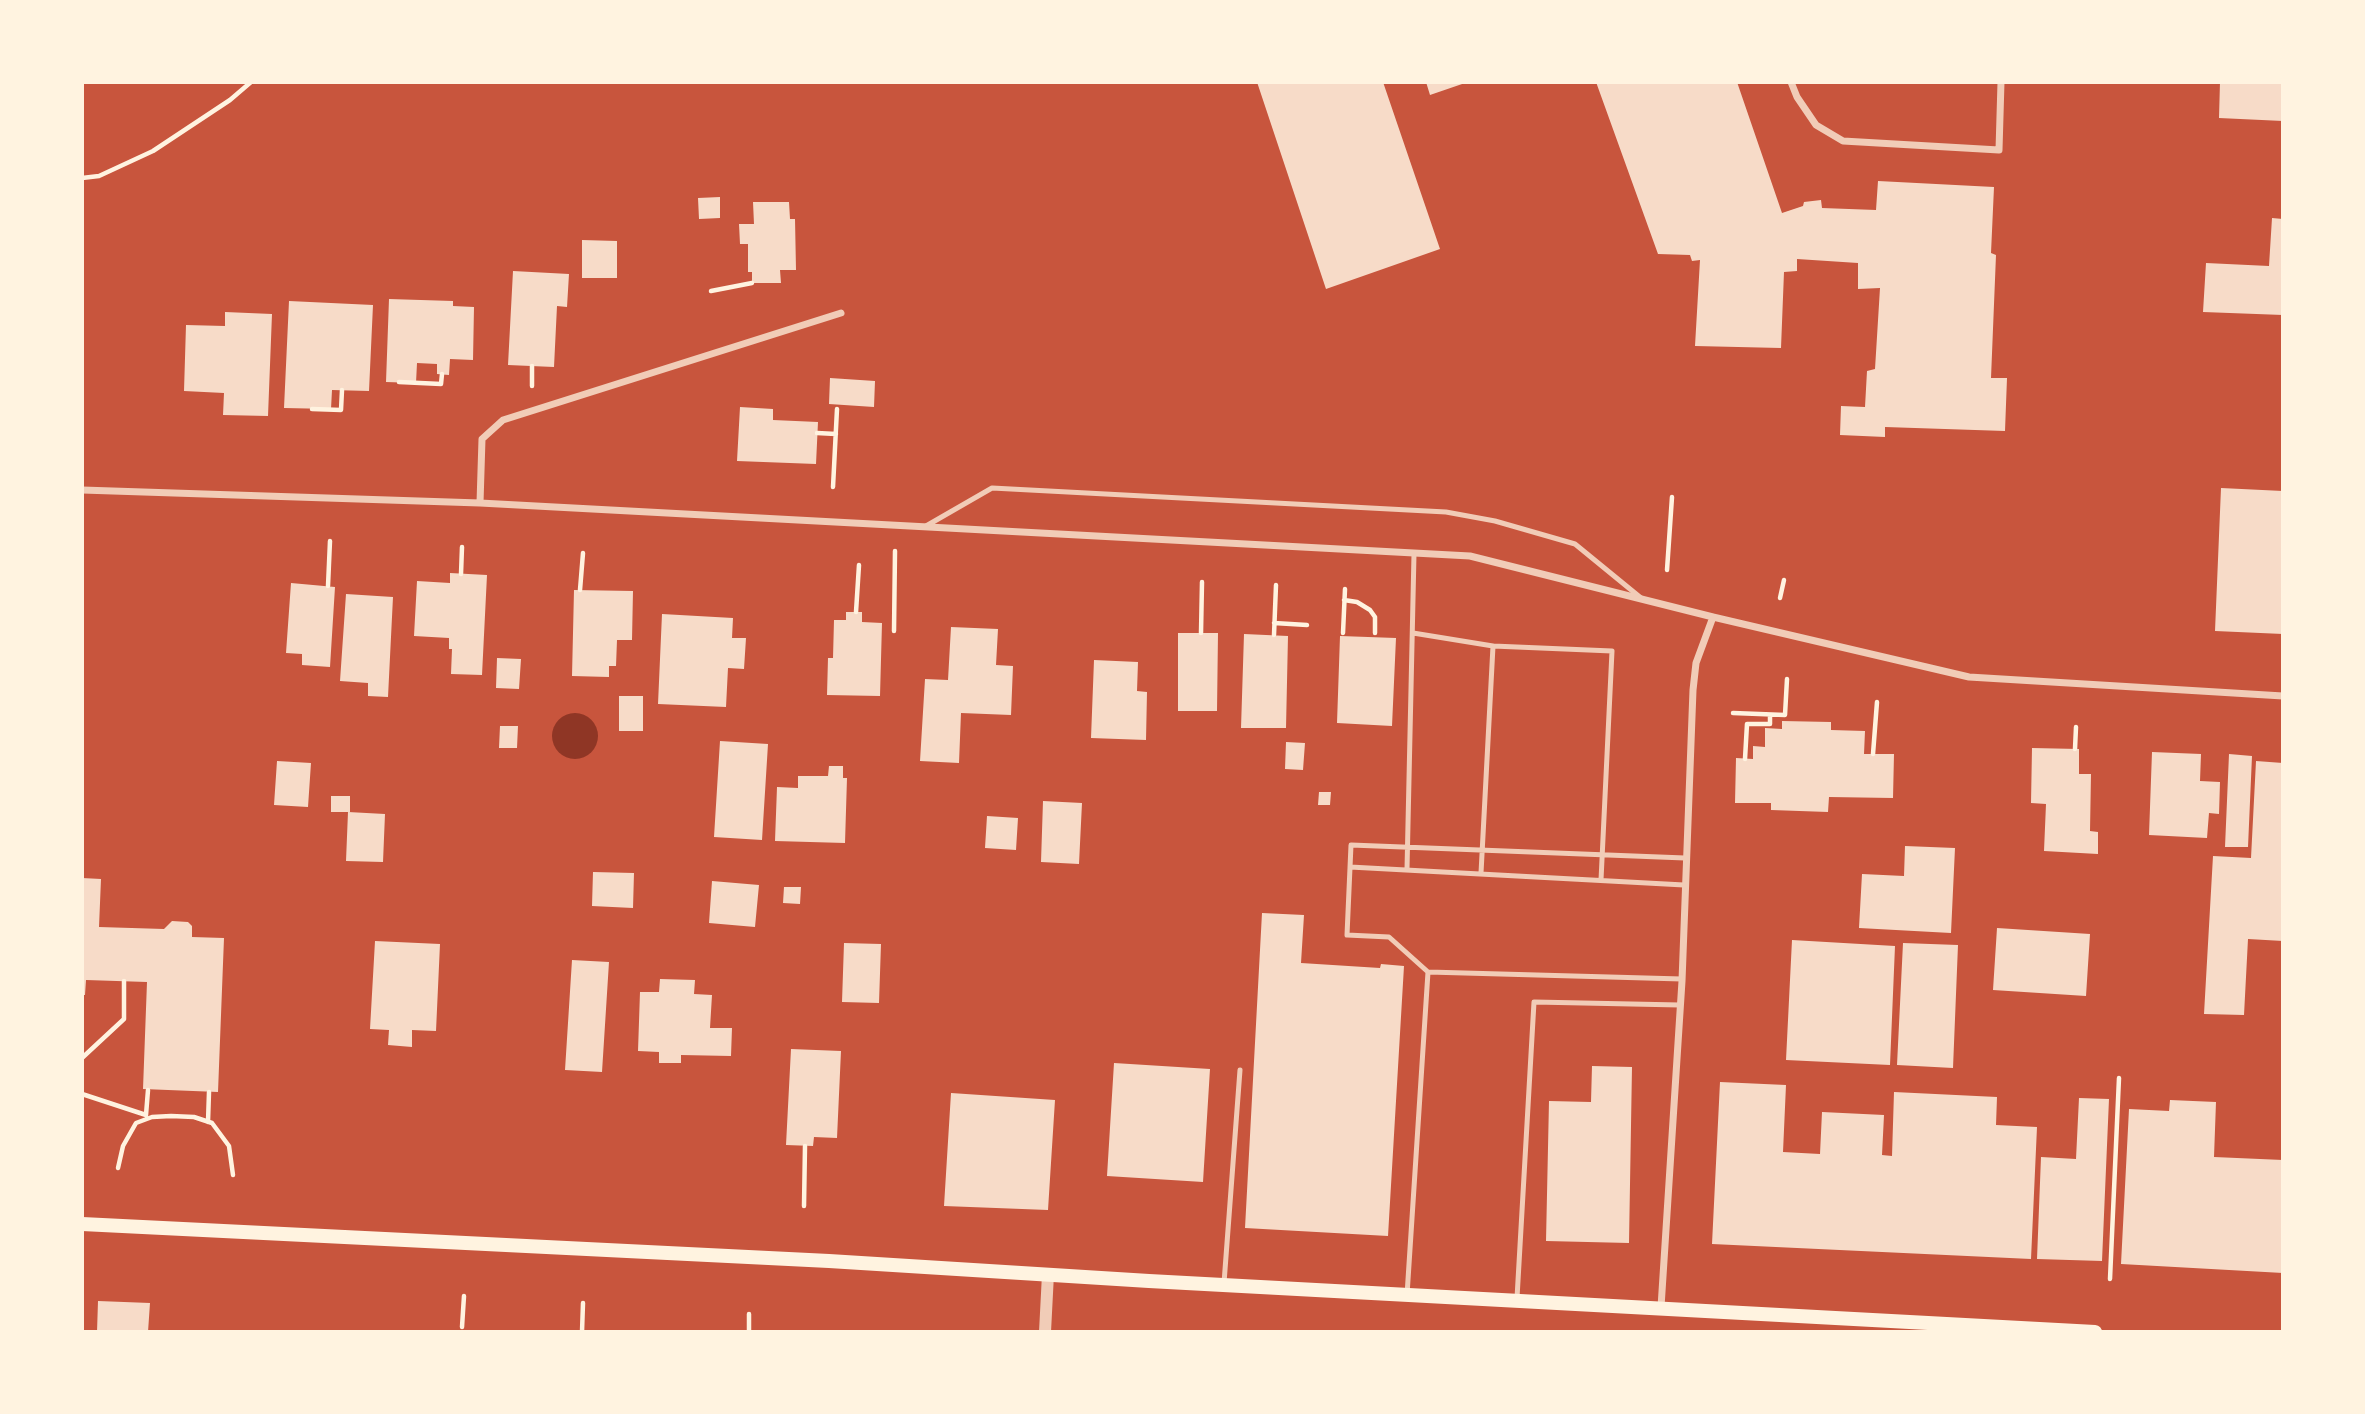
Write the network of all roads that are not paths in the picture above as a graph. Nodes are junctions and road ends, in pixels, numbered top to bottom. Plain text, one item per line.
1 (1791, 82) edge
2 (2001, 82) edge
3 (841, 313) dead end
4 (82, 490) edge
5 (480, 503) junction
6 (923, 527) junction
7 (1414, 554) junction
8 (1641, 598) junction
9 (1713, 617) junction
10 (1413, 633) junction
11 (1493, 646) junction
12 (2283, 696) edge
13 (1408, 847) junction
14 (1482, 850) junction
15 (1602, 855) junction
16 (1685, 858) junction
17 (1350, 867) junction
18 (1407, 869) junction
19 (1481, 873) junction
20 (1601, 880) junction
21 (1684, 885) junction
22 (1428, 972) junction
23 (1682, 979) junction
24 (1680, 1006) junction
25 (1240, 1070) dead end
26 (82, 1224) edge
27 (1048, 1274) junction
28 (1224, 1284) junction
29 (1407, 1295) junction
30 (1517, 1301) junction
31 (1661, 1307) junction
32 (1045, 1332) edge
33 (2095, 1332) edge

1 - 2 street
3 - 5 street
4 - 5 street
5 - 6 street
6 - 7 street
6 - 8 lane
7 - 8 street
7 - 10 lane
8 - 9 street
9 - 12 street
9 - 16 street
10 - 11 lane
10 - 13 lane
11 - 14 lane
11 - 15 lane
13 - 14 lane
13 - 17 lane
13 - 18 lane
14 - 15 lane
14 - 19 lane
15 - 16 lane
15 - 20 lane
16 - 21 street
17 - 18 lane
17 - 22 lane
18 - 19 lane
19 - 20 lane
20 - 21 lane
21 - 23 street
22 - 23 lane
22 - 29 lane
23 - 24 street
24 - 30 lane
24 - 31 street
25 - 28 lane
26 - 27 main road
27 - 28 main road
27 - 32 street
28 - 29 main road
29 - 30 main road
30 - 31 main road
31 - 33 main road

